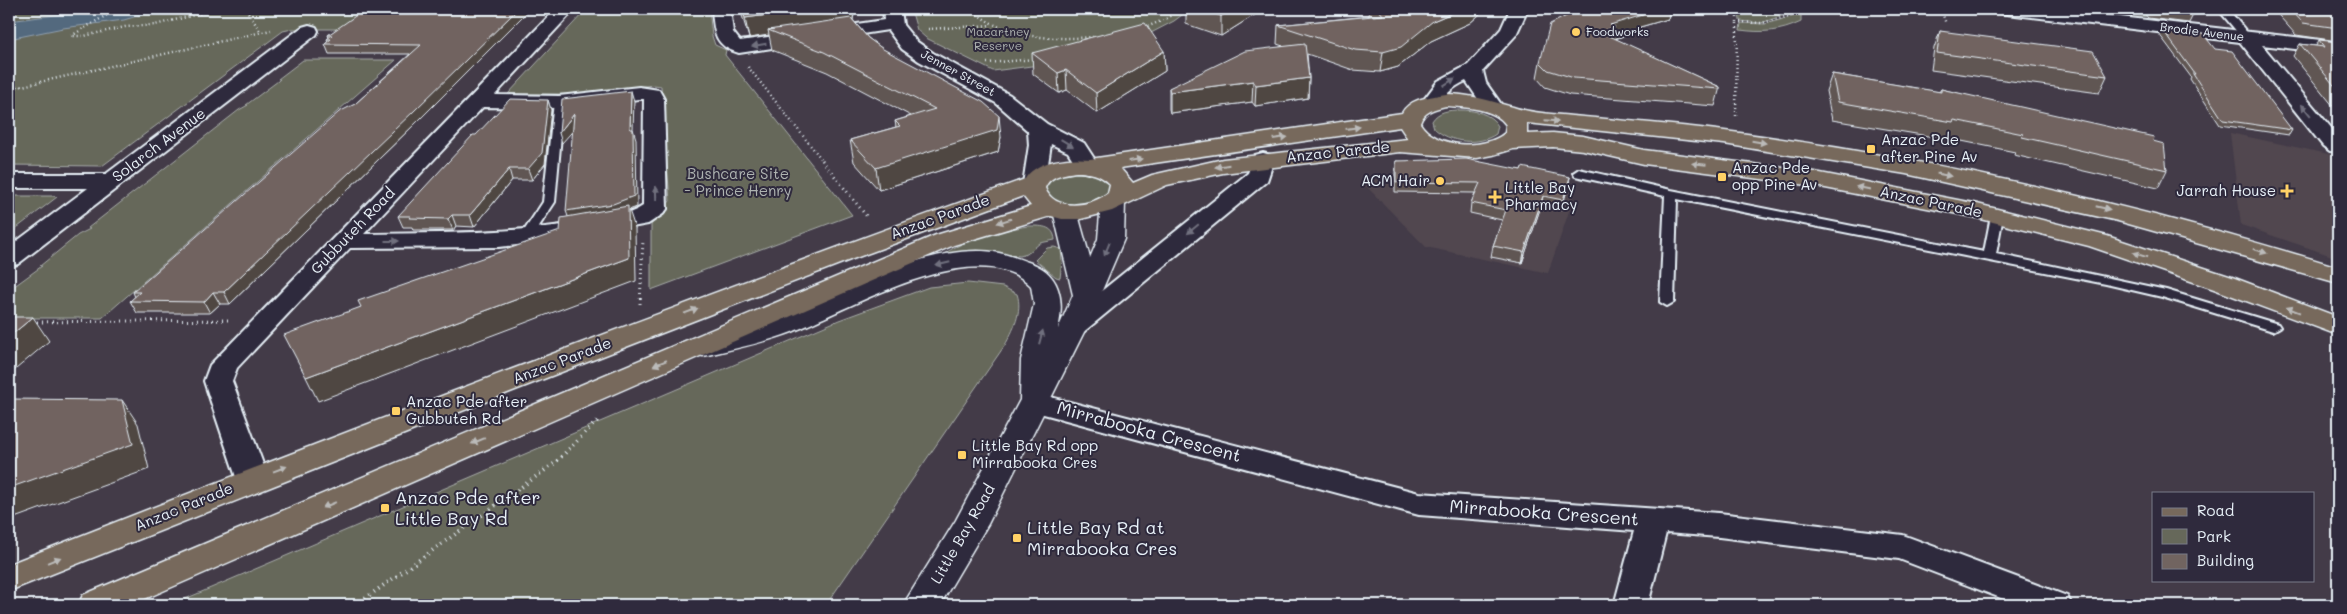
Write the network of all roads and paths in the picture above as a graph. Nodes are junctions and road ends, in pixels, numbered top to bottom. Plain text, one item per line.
1 (117, 9) edge
2 (218, 9) edge
3 (246, 9) edge
4 (566, 9) edge
5 (628, 9) edge
6 (721, 9) edge
7 (971, 9) edge
8 (1180, 9) edge
9 (1519, 9) edge
10 (1737, 9) edge
11 (2007, 9) edge
12 (2223, 9) edge
13 (1941, 10) edge
14 (1808, 11) dead end
15 (983, 20) junction
16 (1737, 22) junction
17 (895, 23) edge
18 (1946, 24) dead end
19 (970, 25) junction
20 (994, 25) junction
21 (1141, 29) edge
22 (309, 31) dead end
23 (1101, 37) edge
24 (2246, 37) junction
25 (730, 45) junction
26 (2338, 48) edge
27 (1038, 59) edge
28 (1474, 69) junction
29 (958, 73) junction
30 (9, 89) edge
31 (477, 101) junction
32 (559, 102) junction
33 (1432, 102) junction
34 (1499, 110) junction
35 (1409, 119) junction
36 (1736, 120) dead end
37 (1039, 129) junction
38 (1510, 142) junction
39 (2338, 146) edge
40 (1445, 147) junction
41 (1263, 160) junction
42 (1089, 166) junction
43 (1579, 174) dead end
44 (9, 181) edge
45 (111, 181) junction
46 (1033, 184) junction
47 (1671, 194) junction
48 (1115, 199) junction
49 (1058, 209) junction
50 (1997, 216) junction
51 (644, 217) junction
52 (868, 218) dead end
53 (526, 237) junction
54 (343, 241) junction
55 (1989, 257) junction
56 (9, 259) edge
57 (2338, 275) edge
58 (1086, 294) junction
59 (1667, 302) dead end
60 (640, 306) dead end
61 (267, 320) junction
62 (29, 322) edge
63 (2273, 327) dead end
64 (2338, 327) edge
65 (1072, 328) junction
66 (694, 349) junction
67 (1035, 402) junction
68 (599, 418) dead end
69 (253, 480) junction
70 (1653, 521) junction
71 (9, 578) edge
72 (96, 605) edge
73 (356, 605) edge
74 (920, 605) edge
75 (1631, 605) edge
76 (2055, 605) edge

1 - 2 path
3 - 30 path
4 - 5 lane
4 - 31 street, Gubbuteh Road
6 - 25 street
7 - 15 path
8 - 21 path
9 - 28 street
10 - 16 path
11 - 24 street, Brodie Avenue
12 - 24 lane
13 - 18 path
14 - 16 path
15 - 19 path
15 - 20 path
16 - 36 path
17 - 19 path
17 -> 25 street
17 - 29 street, Jenner Street
19 - 20 path
20 - 23 path
22 - 45 street, Solarch Avenue
24 - 26 street, Brodie Avenue
39 -> 24 street
25 - 52 path
27 - 29 path
33 -> 28 street
28 - 34 street
29 - 37 street, Jenner Street
31 - 32 street
31 - 54 street, Gubbuteh Road
51 -> 32 street
32 - 53 lane
33 - 34 main road, Anzac Parade
33 - 35 main road
34 - 38 main road
34 -> 57 main road, Anzac Parade
35 - 40 main road
42 -> 35 main road, Anzac Parade
37 -> 42 street, Jenner Street
37 - 46 street
38 - 40 main road, Anzac Parade
50 -> 38 main road, Anzac Parade
40 - 41 main road, Anzac Parade
41 -> 48 main road, Anzac Parade
41 -> 65 street, Little Bay Road
42 - 46 main road, Anzac Parade
42 - 48 main road
43 - 47 lane
44 - 45 street
45 - 56 street, Solarch Avenue
46 - 49 main road
69 -> 46 main road, Anzac Parade
47 - 55 lane
47 - 59 lane
48 - 49 main road, Anzac Parade
48 -> 58 street, Little Bay Road
49 - 58 street
49 -> 66 main road, Anzac Parade
50 - 55 lane
64 -> 50 main road, Anzac Parade
51 - 53 street
51 - 60 path
54 -> 53 street
54 - 61 street, Gubbuteh Road
55 - 63 lane
58 - 65 street, Little Bay Road
61 - 62 path
61 - 69 street, Gubbuteh Road
65 - 67 street, Little Bay Road
67 -> 66 street
66 -> 72 main road, Anzac Parade
67 - 70 street, Mirrabooka Crescent
67 - 74 street, Little Bay Road
68 - 73 path
71 -> 69 main road, Anzac Parade
70 - 75 street
70 - 76 street, Mirrabooka Crescent

